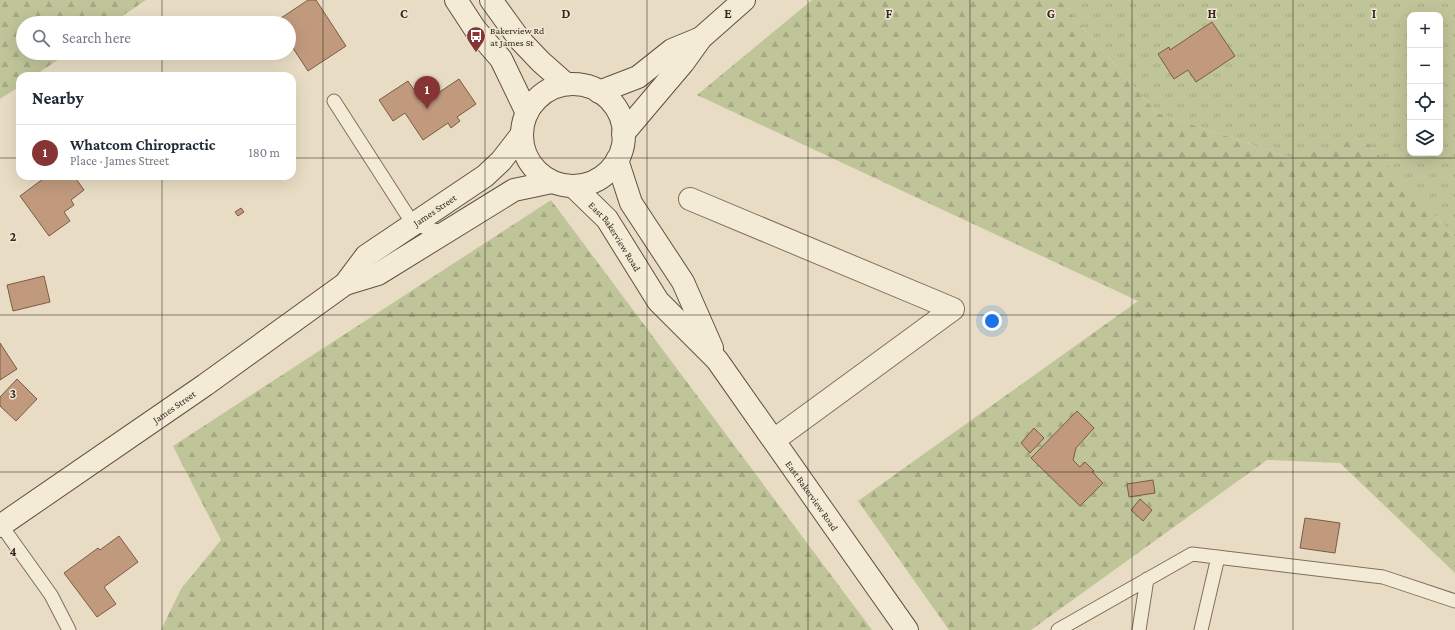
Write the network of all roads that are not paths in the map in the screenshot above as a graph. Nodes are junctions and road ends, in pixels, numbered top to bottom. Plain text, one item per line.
1 (456, 0) edge
2 (491, 0) edge
3 (744, 0) edge
4 (700, 38) junction
5 (566, 84) junction
6 (599, 92) junction
7 (334, 101) dead end
8 (527, 113) junction
9 (522, 134) junction
10 (623, 134) junction
11 (617, 160) junction
12 (552, 182) junction
13 (573, 186) junction
14 (690, 199) dead end
15 (413, 224) junction
16 (444, 233) junction
17 (345, 284) junction
18 (717, 360) junction
19 (774, 440) junction
20 (0, 525) edge
21 (1218, 557) junction
22 (1147, 580) junction
23 (1455, 601) edge
24 (69, 630) edge
25 (908, 630) edge
26 (1058, 630) edge
27 (1139, 630) edge
28 (1202, 630) edge

1 - 8 main road
2 - 5 main road
3 - 4 main road
4 - 6 main road
4 - 10 main road
5 - 6 main road
5 - 8 main road
6 - 10 main road
7 - 15 lane
8 - 9 main road
9 - 12 main road
9 - 15 main road, James Street
10 - 11 main road
11 - 13 main road
11 - 18 main road, East Bakerview Road
12 - 13 main road
12 - 16 main road, James Street
13 - 18 main road, East Bakerview Road
14 - 19 main road
15 - 16 lane
15 - 17 main road, James Street
16 - 17 main road, James Street
17 - 20 main road, James Street
18 - 19 main road, East Bakerview Road
19 - 25 main road, East Bakerview Road
20 - 24 lane
21 - 22 lane
21 - 23 lane
21 - 28 lane
22 - 26 lane
22 - 27 lane

